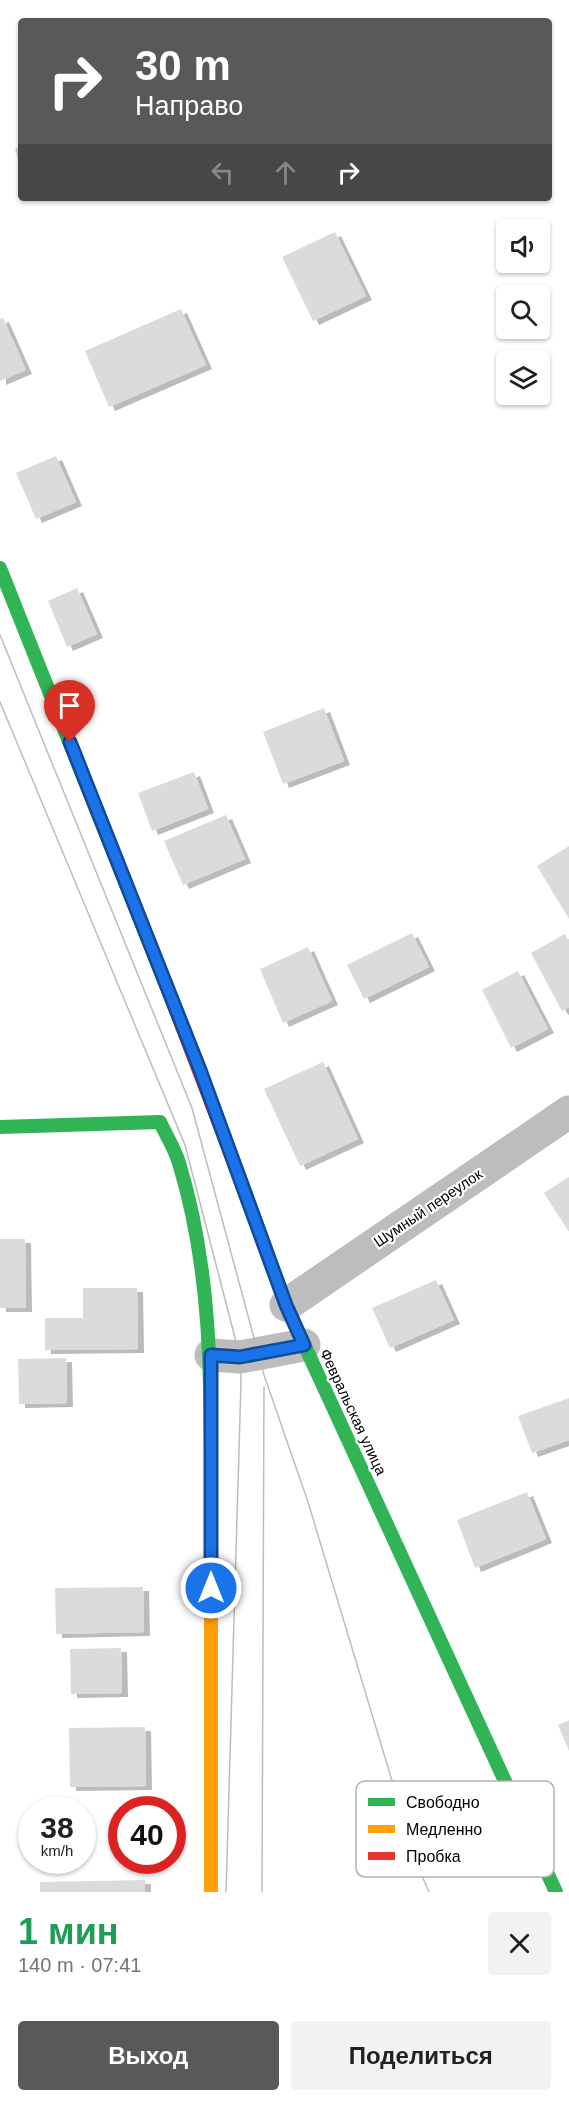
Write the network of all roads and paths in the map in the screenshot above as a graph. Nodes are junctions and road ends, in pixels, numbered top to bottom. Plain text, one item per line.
1 (0, 568) edge
2 (569, 1112) edge
3 (0, 1127) edge
4 (286, 1305) junction
5 (304, 1345) junction
6 (211, 1355) junction
7 (505, 1781) edge
8 (549, 1877) edge
9 (211, 1892) edge
10 (556, 1892) edge

1 - 4 street, Февральская улица
2 - 4 street, Шумный переулок
3 - 6 street
4 - 5 street, Февральская улица
5 - 6 street
5 - 7 street, Февральская улица
6 - 9 street
8 - 10 street, Февральская улица

